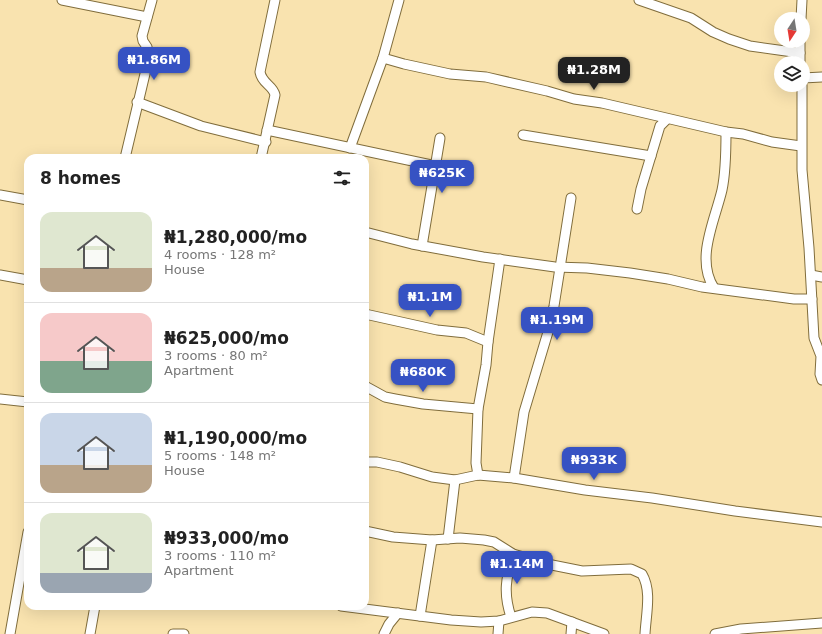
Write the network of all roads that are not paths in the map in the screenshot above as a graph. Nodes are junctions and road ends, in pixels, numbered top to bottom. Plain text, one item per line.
1 (62, 0) edge
2 (152, 0) edge
3 (275, 0) edge
4 (399, 0) edge
5 (639, 0) edge
6 (802, 0) edge
7 (801, 12) edge
8 (147, 17) junction
9 (800, 48) edge
10 (800, 53) joint
11 (383, 58) junction
12 (822, 77) edge
13 (810, 78) edge
14 (802, 92) edge
15 (137, 102) junction
16 (667, 119) junction
17 (267, 130) junction
18 (726, 132) junction
19 (523, 135) dead end
20 (440, 138) dead end
21 (266, 142) junction
22 (801, 146) junction
23 (350, 148) junction
24 (126, 154) edge
25 (262, 154) edge
26 (651, 156) junction
27 (436, 166) junction
28 (0, 195) edge
29 (571, 198) dead end
30 (24, 199) edge
31 (637, 209) dead end
32 (369, 233) edge
33 (422, 246) junction
34 (500, 259) junction
35 (560, 267) junction
36 (0, 275) edge
37 (811, 275) junction
38 (822, 277) edge
39 (24, 279) edge
40 (714, 288) junction
41 (812, 299) junction
42 (369, 315) edge
43 (488, 342) junction
44 (821, 355) edge
45 (822, 380) edge
46 (369, 388) edge
47 (0, 399) edge
48 (24, 402) edge
49 (478, 409) junction
50 (369, 462) edge
51 (478, 475) junction
52 (514, 478) junction
53 (455, 480) junction
54 (822, 522) edge
55 (369, 532) edge
56 (448, 539) junction
57 (432, 540) junction
58 (513, 554) junction
59 (24, 555) edge
60 (369, 609) edge
61 (94, 610) edge
62 (398, 613) junction
63 (420, 616) junction
64 (511, 617) junction
65 (499, 620) junction
66 (572, 622) junction
67 (822, 622) edge
68 (10, 634) edge
69 (90, 634) edge
70 (173, 634) edge
71 (184, 634) edge
72 (384, 634) edge
73 (498, 634) edge
74 (571, 634) edge
75 (604, 634) edge
76 (645, 634) edge
77 (715, 634) edge

1 - 8 street
2 - 8 street
3 - 17 street
4 - 11 street
5 - 10 street
6 - 7 street
8 - 15 street
9 - 10 street
11 - 16 street
11 - 23 street
12 - 13 street
14 - 22 street
15 - 21 street
15 - 24 street
16 - 18 street
16 - 26 street
17 - 21 street
17 - 23 street
18 - 22 street
18 - 40 street
19 - 26 street
20 - 27 street
21 - 25 street
22 - 37 street
23 - 27 street
26 - 31 street
27 - 33 street
28 - 30 street
29 - 35 street
32 - 33 street
33 - 34 street
34 - 35 street
34 - 43 street
35 - 40 street
35 - 52 street
36 - 39 street
37 - 38 street
37 - 41 street
40 - 41 street
41 - 44 street
42 - 43 street
43 - 49 street
44 - 45 street
46 - 49 street
47 - 48 street
49 - 51 street
50 - 53 street
51 - 52 street
51 - 53 street
52 - 54 street
53 - 56 street
55 - 57 street
56 - 57 street
56 - 58 street
57 - 63 street
58 - 64 street
58 - 76 street
59 - 68 street
60 - 62 street
61 - 69 street
62 - 63 street
62 - 72 street
63 - 65 street
64 - 65 street
64 - 66 street
65 - 73 street
66 - 74 street
66 - 75 street
67 - 77 street
70 - 71 street

